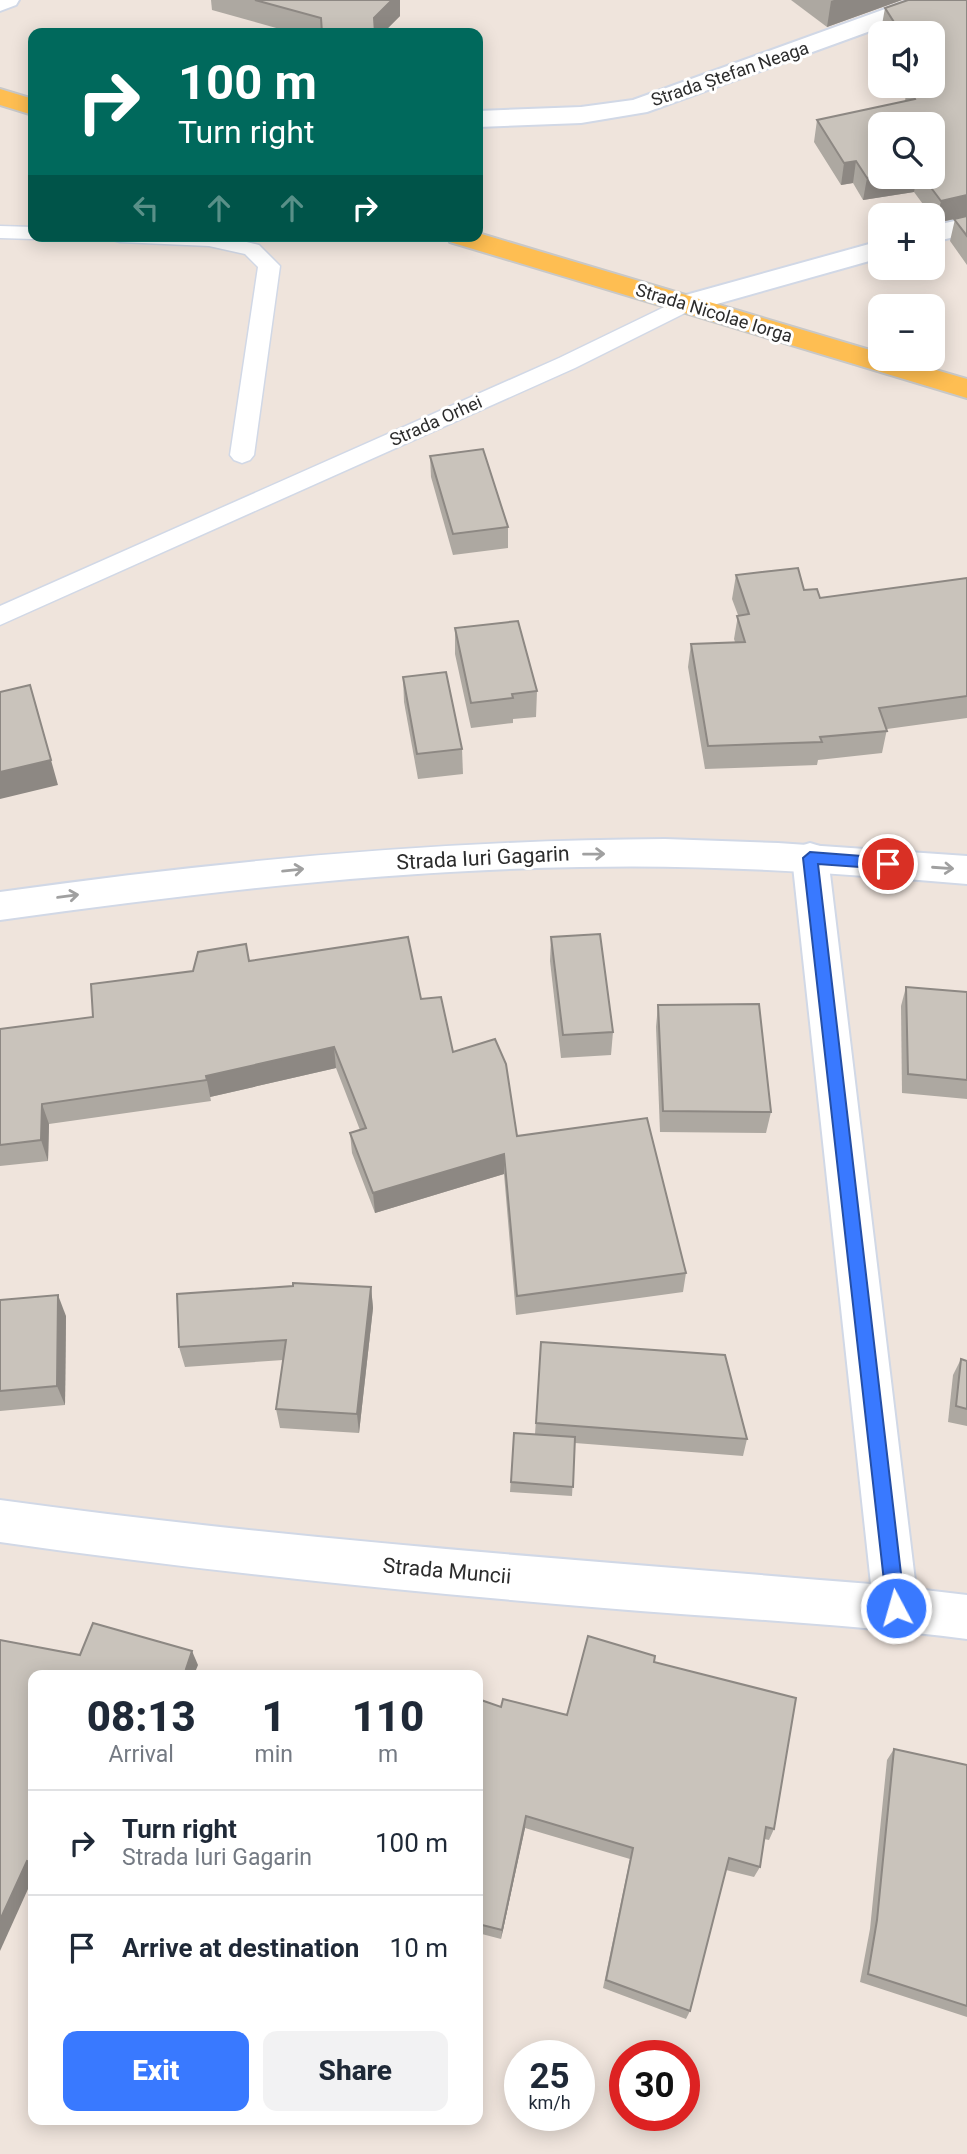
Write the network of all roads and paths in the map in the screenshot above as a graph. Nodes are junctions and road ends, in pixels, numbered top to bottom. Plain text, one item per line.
1 (7, 0) edge
2 (933, 0) edge
3 (0, 4) edge
4 (0, 97) edge
5 (28, 105) edge
6 (483, 119) edge
7 (967, 226) edge
8 (945, 231) edge
9 (0, 232) edge
10 (28, 233) edge
11 (219, 242) edge
12 (480, 242) edge
13 (868, 251) edge
14 (685, 304) junction
15 (967, 389) edge
16 (242, 455) dead end
17 (0, 616) edge
18 (810, 858) junction
19 (967, 870) edge
20 (0, 906) edge
21 (0, 1521) edge
22 (896, 1608) junction
23 (967, 1617) edge

1 - 3 street
2 - 6 street, Strada Ștefan Neaga
4 - 5 main road
7 - 8 street
9 - 10 lane
11 - 16 lane
12 - 14 main road, Strada Nicolae Iorga
13 - 14 street, Strada Orhei
14 - 15 main road, Strada Nicolae Iorga
14 - 17 lane, Strada Orhei
18 -> 19 street, Strada Iuri Gagarin
20 -> 18 street, Strada Iuri Gagarin
18 - 22 street
21 - 22 street, Strada Muncii
22 - 23 street, Strada Muncii

